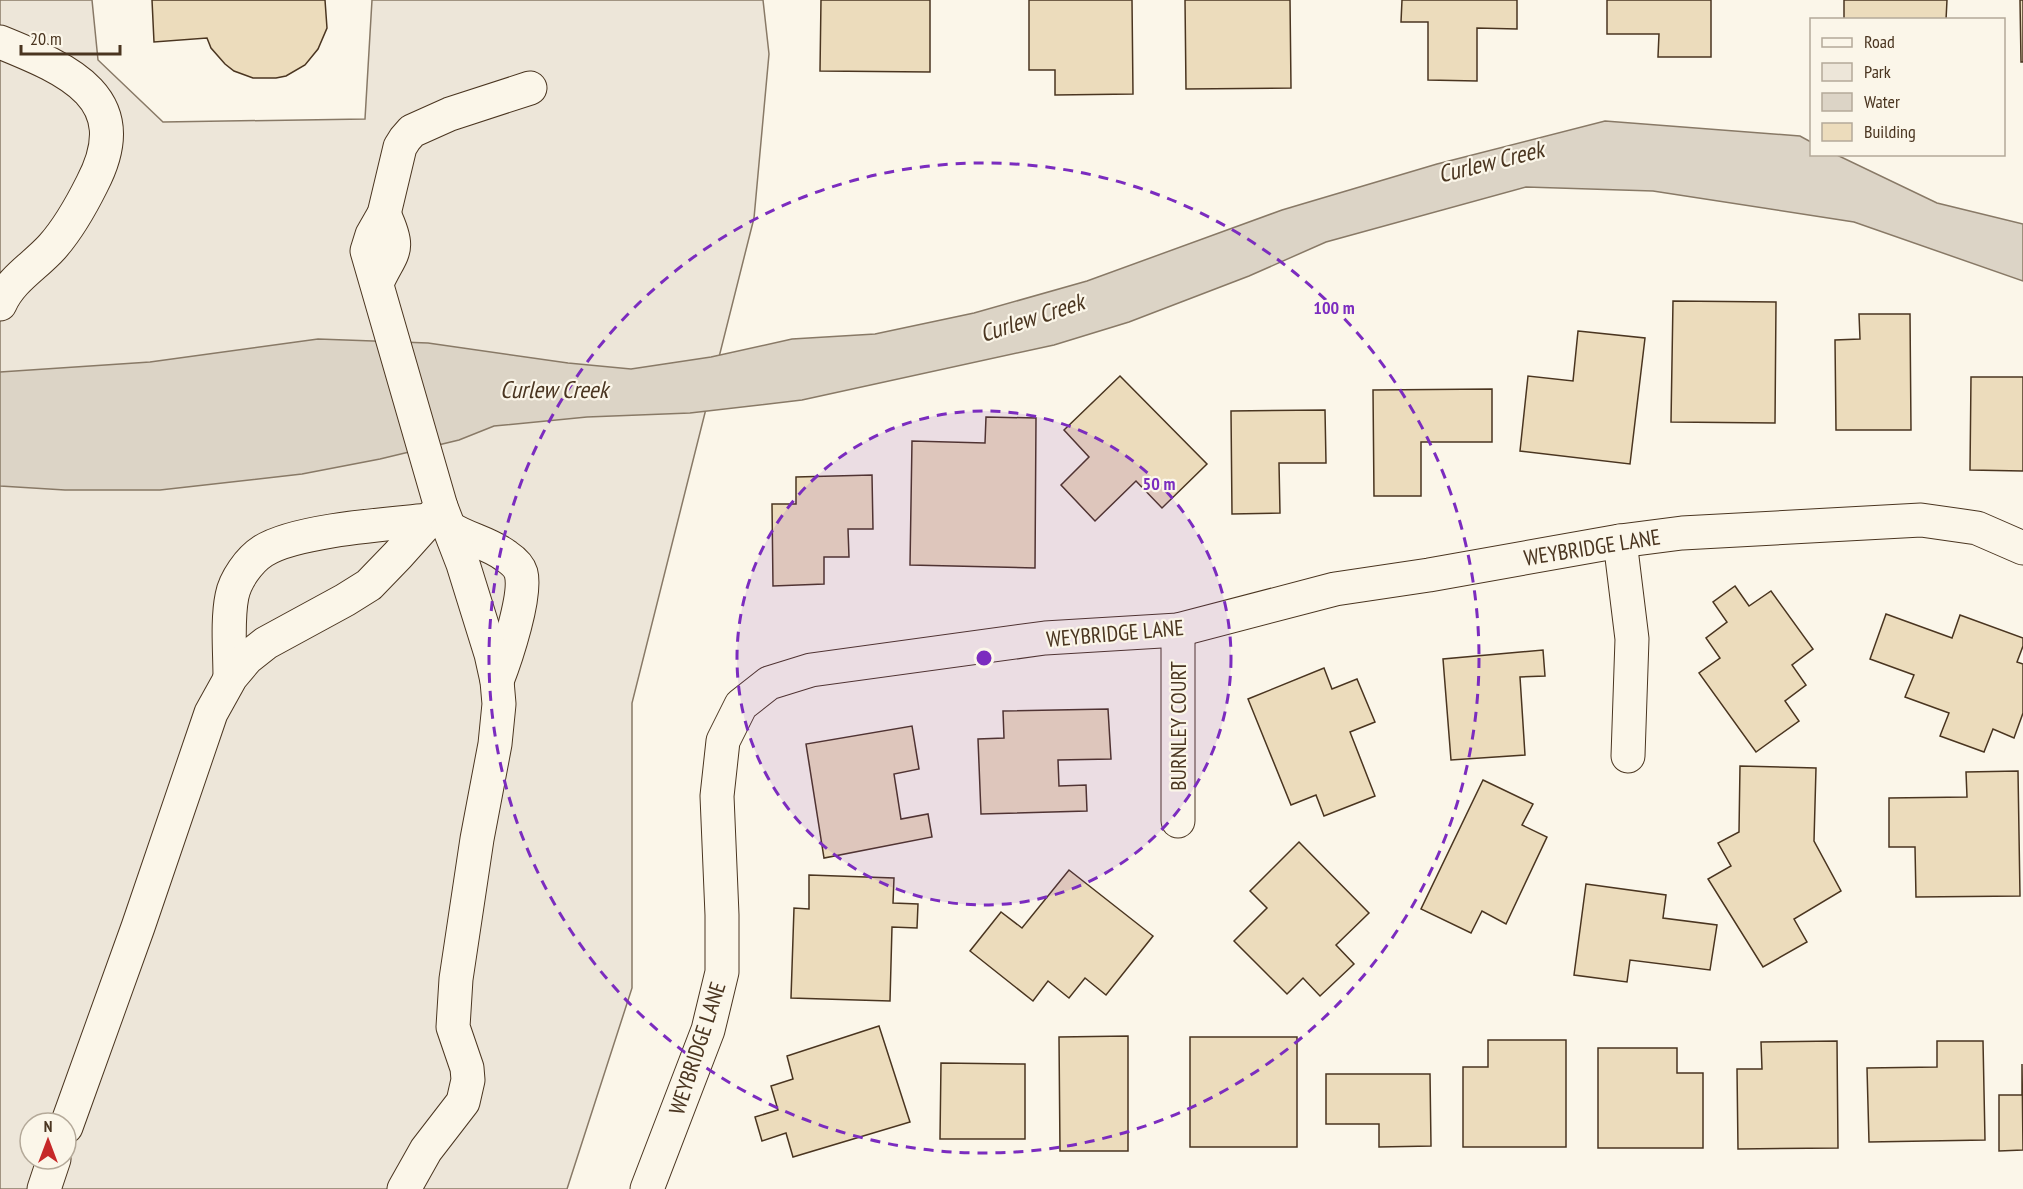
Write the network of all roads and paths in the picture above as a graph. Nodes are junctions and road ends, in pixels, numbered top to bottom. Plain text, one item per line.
1 (0, 42) edge
2 (530, 88) dead end
3 (0, 304) edge
4 (439, 512) junction
5 (1620, 541) junction
6 (2023, 548) edge
7 (1178, 630) junction
8 (230, 678) junction
9 (497, 681) junction
10 (1628, 756) dead end
11 (1178, 821) dead end
12 (72, 1111) edge
13 (50, 1171) edge
14 (44, 1189) edge
15 (404, 1189) edge
16 (646, 1189) edge

1 - 3 street
2 - 4 street
4 - 8 street
4 - 8 street
4 - 9 street
4 - 9 street
5 - 6 street, WEYBRIDGE LANE
5 - 7 street, WEYBRIDGE LANE
5 - 10 street
7 - 11 street, BURNLEY COURT
7 - 16 street, WEYBRIDGE LANE
8 - 12 street
9 - 15 street
13 - 14 street

